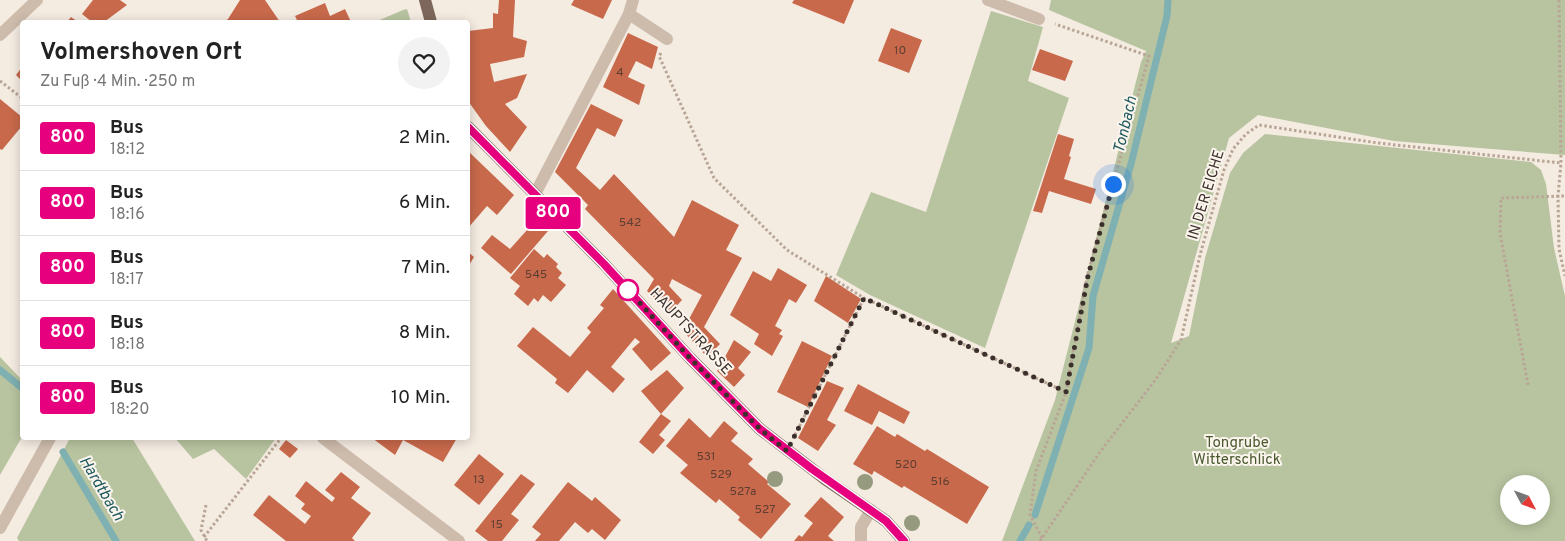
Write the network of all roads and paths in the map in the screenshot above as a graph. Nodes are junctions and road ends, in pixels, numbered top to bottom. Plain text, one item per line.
1 (37, 0) edge
2 (425, 0) edge
3 (633, 0) edge
4 (988, 0) edge
5 (1559, 0) edge
6 (629, 14) junction
7 (1039, 19) joint
8 (430, 20) edge
9 (0, 34) edge
10 (667, 39) joint
11 (0, 80) edge
12 (20, 96) edge
13 (470, 130) edge
14 (1561, 164) junction
15 (535, 194) junction
16 (1558, 196) junction
17 (1565, 196) edge
18 (1565, 276) edge
19 (864, 298) junction
20 (1528, 385) dead end
21 (1066, 392) junction
22 (49, 440) edge
23 (279, 440) edge
24 (326, 440) edge
25 (787, 451) junction
26 (206, 505) dead end
27 (871, 510) junction
28 (0, 528) edge
29 (204, 537) junction
30 (1041, 540) edge
31 (207, 541) edge
32 (459, 541) edge
33 (861, 541) edge
34 (904, 541) edge

1 - 9 street
2 - 8 main road
3 - 6 street
4 - 7 street
5 - 14 path
6 - 10 street
6 - 15 street
7 - 21 path
10 - 19 path
11 - 12 path
13 - 15 main road, HAUPTSTRASSE
14 - 16 path
14 - 30 path, IN DER EICHE
15 - 25 main road, HAUPTSTRASSE
16 - 17 path
16 - 18 path
16 - 20 path
19 - 21 path
19 - 25 path
21 - 30 path
22 - 28 street
23 - 29 path
24 - 32 street
25 - 27 main road, HAUPTSTRASSE
26 - 29 path
27 - 33 street
27 - 34 main road, HAUPTSTRASSE
29 - 31 path

